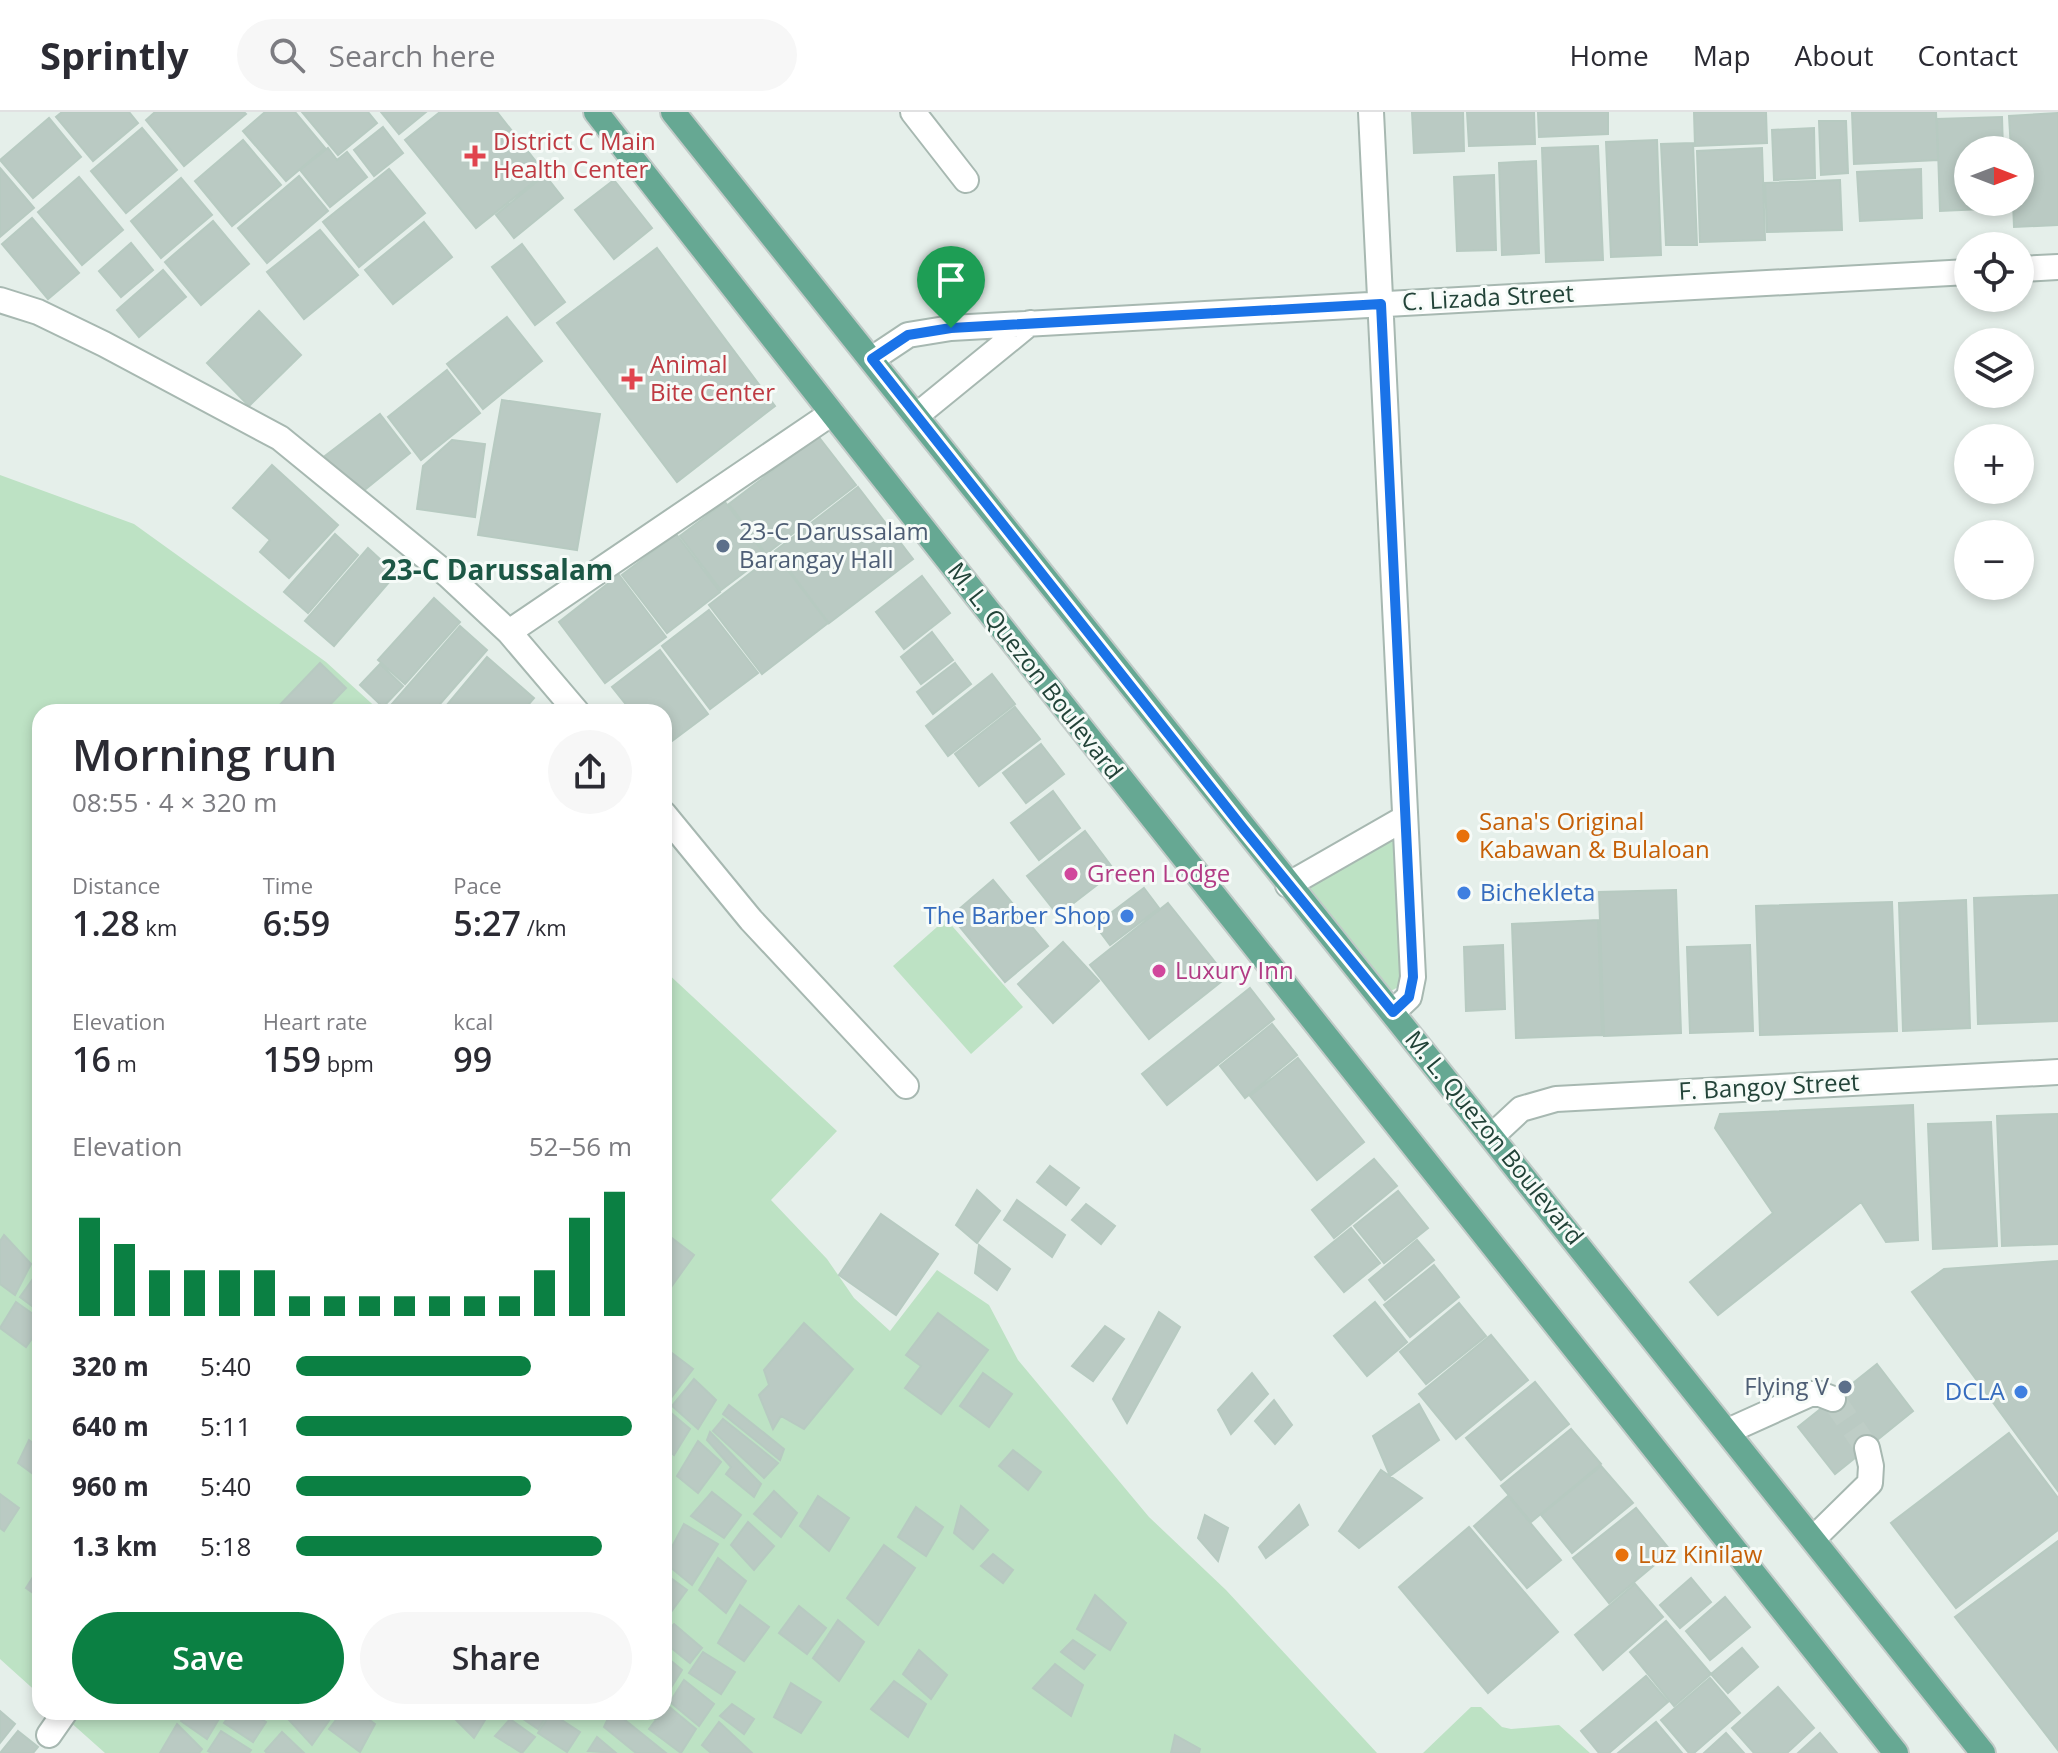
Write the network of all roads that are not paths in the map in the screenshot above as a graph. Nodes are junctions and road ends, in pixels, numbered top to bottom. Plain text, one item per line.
1 (596, 112) edge
2 (673, 112) edge
3 (913, 112) edge
4 (1371, 112) edge
5 (966, 180) dead end
6 (2058, 267) edge
7 (2034, 268) edge
8 (1954, 273) edge
9 (0, 300) edge
10 (1381, 304) junction
11 (1030, 323) junction
12 (872, 359) junction
13 (832, 413) junction
14 (916, 416) junction
15 (509, 632) junction
16 (570, 704) edge
17 (1405, 818) junction
18 (672, 824) edge
19 (1288, 885) junction
20 (1393, 1012) junction
21 (2058, 1072) edge
22 (906, 1086) dead end
23 (1492, 1136) junction
24 (1833, 1399) dead end
25 (1728, 1431) junction
26 (1867, 1448) tunnel mouth
27 (1813, 1539) junction
28 (59, 1720) edge
29 (49, 1735) dead end
30 (1896, 1753) edge
31 (1983, 1753) edge

1 - 13 main road, M. L. Quezon Boulevard
2 - 12 main road, M. L. Quezon Boulevard
3 - 5 street
4 - 10 street
6 - 7 street
8 - 10 street, C. Lizada Street
9 - 15 street
10 - 11 street, C. Lizada Street
10 - 17 street
11 - 12 street, C. Lizada Street
11 - 14 street
12 - 14 main road, M. L. Quezon Boulevard
13 - 15 street
13 - 30 main road, M. L. Quezon Boulevard
14 - 19 main road, M. L. Quezon Boulevard
15 - 16 street
17 - 19 street
17 - 20 street
18 - 22 street
19 - 20 main road, M. L. Quezon Boulevard
20 - 23 main road, M. L. Quezon Boulevard
21 - 23 street, F. Bangoy Street
23 - 25 main road, M. L. Quezon Boulevard
24 - 25 street
25 - 27 main road, M. L. Quezon Boulevard
26 - 27 street
27 - 31 main road, M. L. Quezon Boulevard
28 - 29 street

